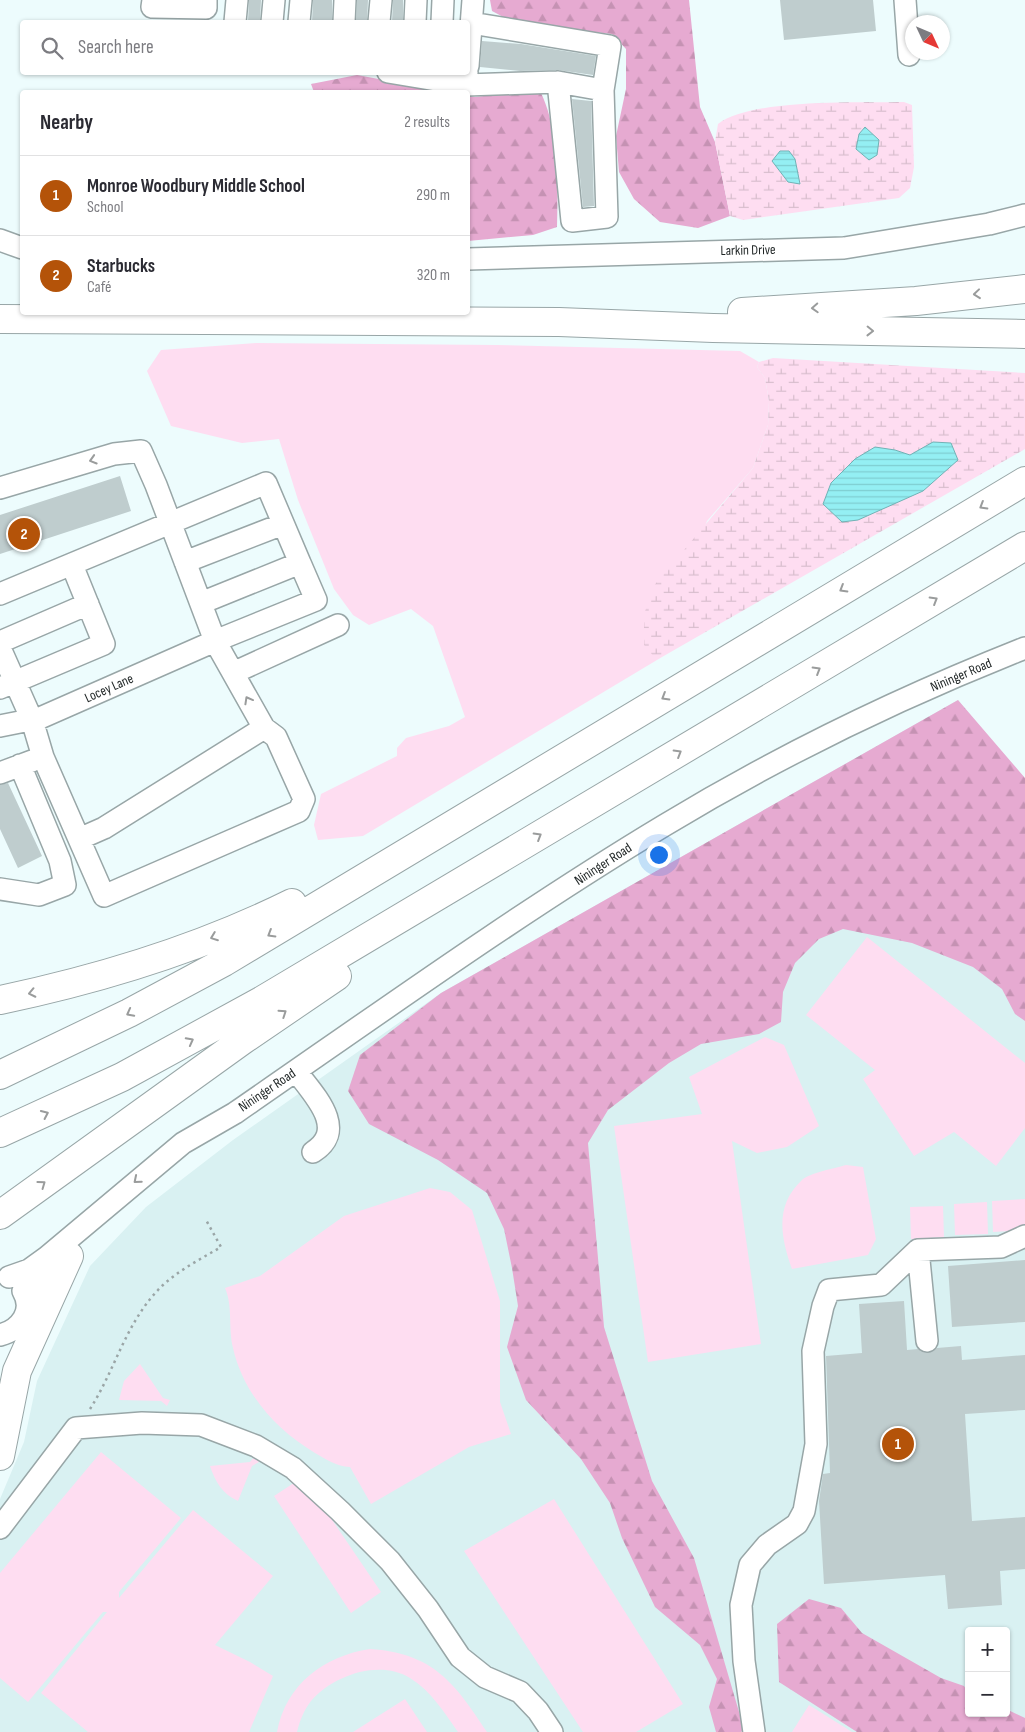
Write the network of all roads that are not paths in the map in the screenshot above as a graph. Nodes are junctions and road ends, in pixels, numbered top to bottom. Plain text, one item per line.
1 (153, 0) edge
2 (206, 0) edge
3 (237, 0) edge
4 (274, 0) edge
5 (301, 0) edge
6 (345, 0) edge
7 (381, 0) edge
8 (416, 0) edge
9 (443, 0) edge
10 (473, 0) edge
11 (905, 0) edge
12 (906, 15) edge
13 (235, 20) edge
14 (272, 20) edge
15 (299, 20) edge
16 (344, 20) edge
17 (378, 20) edge
18 (415, 20) edge
19 (442, 20) edge
20 (471, 23) junction
21 (470, 36) edge
22 (470, 74) edge
23 (424, 75) edge
24 (452, 75) edge
25 (438, 76) edge
26 (558, 82) junction
27 (603, 90) junction
28 (1025, 215) edge
29 (0, 240) edge
30 (20, 247) edge
31 (470, 259) edge
32 (1025, 288) edge
33 (0, 318) edge
34 (558, 322) junction
35 (1025, 334) edge
36 (1025, 482) edge
37 (0, 488) edge
38 (171, 524) junction
39 (283, 524) junction
40 (1025, 546) edge
41 (185, 562) junction
42 (300, 563) junction
43 (72, 565) junction
44 (0, 594) edge
45 (201, 603) junction
46 (88, 604) junction
47 (338, 625) dead end
48 (215, 641) junction
49 (0, 642) edge
50 (0, 648) edge
51 (1025, 648) edge
52 (233, 673) junction
53 (7, 684) edge
54 (32, 720) junction
55 (0, 726) edge
56 (264, 728) junction
57 (43, 757) junction
58 (9, 769) edge
59 (523, 782) junction
60 (79, 839) junction
61 (496, 861) junction
62 (95, 874) junction
63 (65, 885) junction
64 (0, 890) edge
65 (0, 1000) edge
66 (296, 1071) junction
67 (0, 1075) edge
68 (235, 1113) junction
69 (0, 1133) edge
70 (314, 1152) dead end
71 (0, 1214) edge
72 (1025, 1236) edge
73 (918, 1250) junction
74 (70, 1256) junction
75 (4, 1276) edge
76 (28, 1302) junction
77 (8, 1332) edge
78 (927, 1341) dead end
79 (10, 1398) junction
80 (0, 1456) edge
81 (0, 1528) edge
82 (552, 1732) edge
83 (754, 1732) edge

1 - 2 street
3 - 13 street
4 - 14 street
5 - 15 street
6 - 16 street
7 - 17 street
8 - 18 street
9 - 19 street
10 - 20 street
11 - 12 street
20 - 21 street
20 - 27 street
22 - 26 street
23 - 25 street
24 - 25 street
26 - 27 street
26 - 27 street
28 - 31 street, Larkin Drive
29 - 30 street
32 -> 34 main road
33 - 34 main road
34 -> 35 main road
36 -> 59 main road
38 -> 37 street
38 - 39 street
38 - 41 street
38 - 43 street
39 - 41 street
39 - 42 street
61 -> 40 main road
41 - 45 street
42 - 45 street
42 - 48 street, Locey Lane
43 - 44 street
43 - 46 street
45 - 48 street
46 - 49 street
46 - 53 street
47 - 52 street
48 - 52 street
48 - 54 street, Locey Lane
50 - 53 street
51 - 66 street, Nininger Road
56 -> 52 street
53 - 54 street
54 - 55 street, Locey Lane
54 - 57 street
56 - 60 street
56 - 62 street
57 - 58 street
57 - 60 street
58 - 63 street
59 -> 65 main road
59 -> 67 main road
60 - 62 street
69 -> 61 main road
71 -> 61 main road
62 - 63 street
63 - 64 street
66 - 68 street, Nininger Road
66 - 70 street
68 - 74 street, Nininger Road
68 -> 75 street, Nininger Road
72 - 73 street
73 - 78 street
73 - 83 street
74 - 76 street, Nininger Road
74 - 79 main road
75 - 76 street
76 - 77 street, Nininger Road
77 - 79 main road
79 - 80 main road
81 - 82 street

